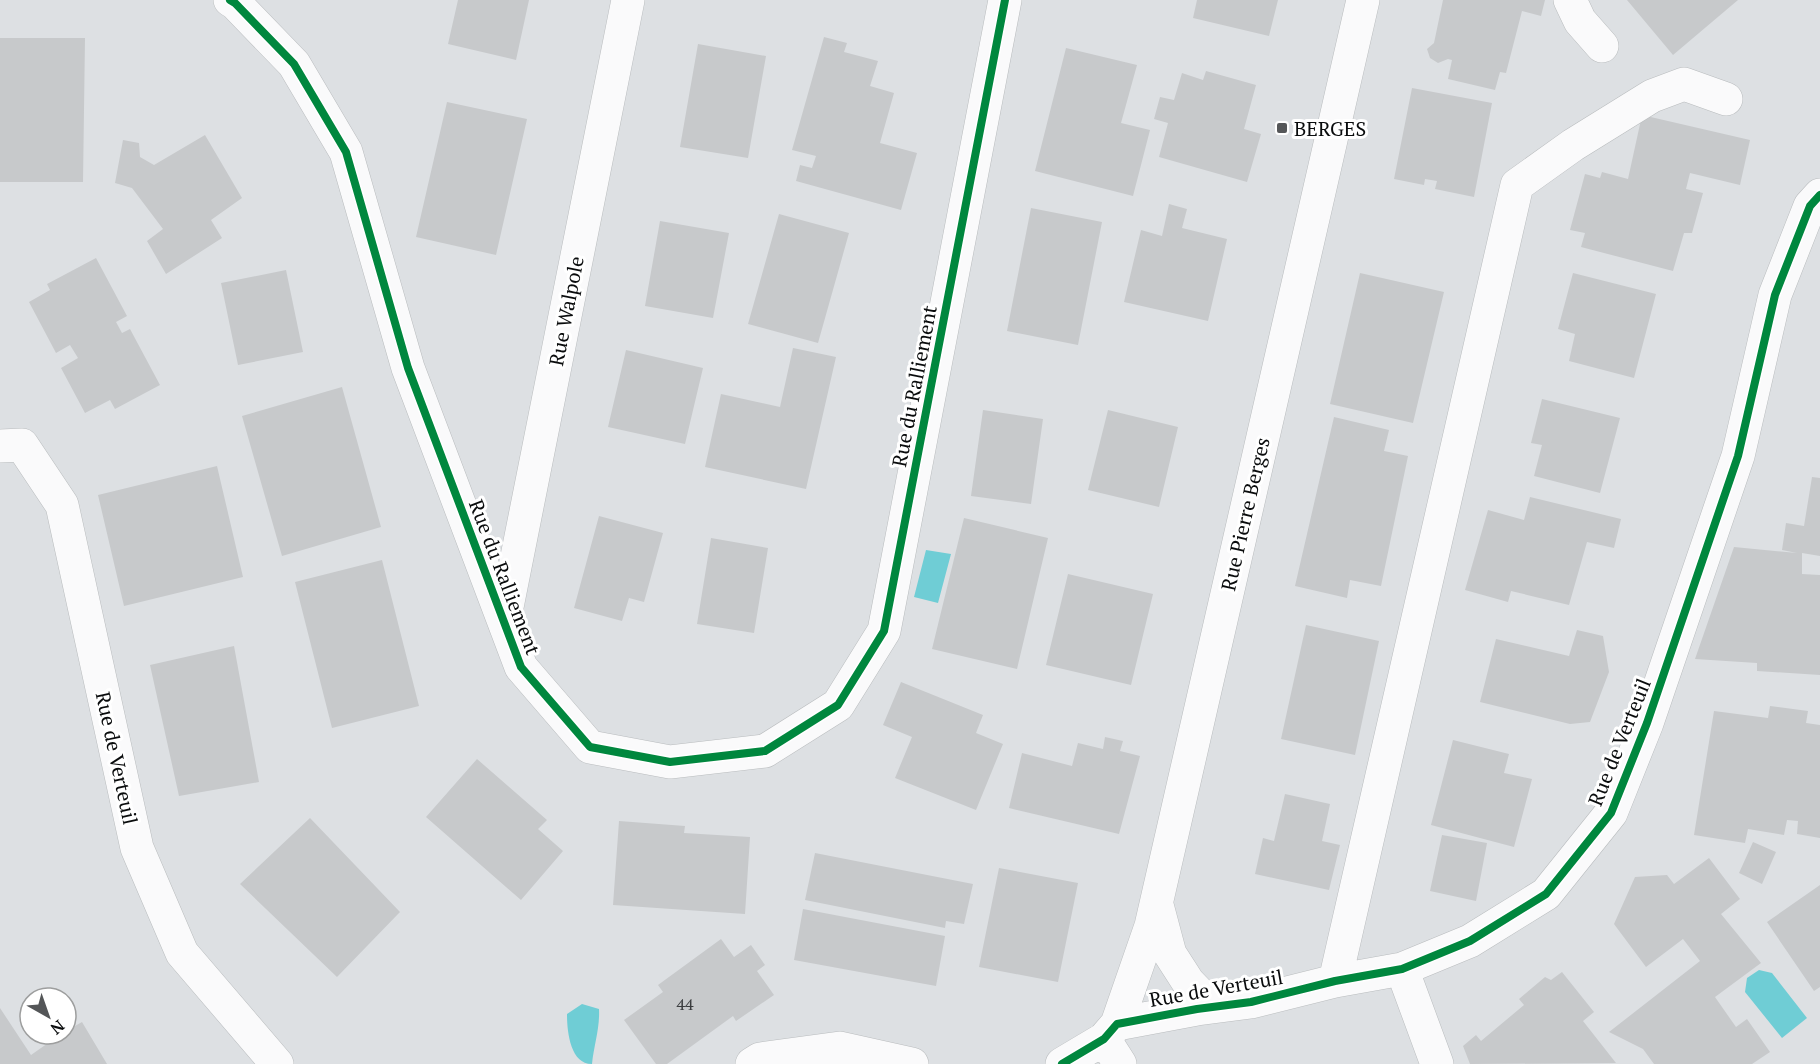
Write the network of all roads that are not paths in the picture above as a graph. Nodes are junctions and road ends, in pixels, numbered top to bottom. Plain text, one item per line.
1 (230, 0) edge
2 (628, 0) edge
3 (1005, 0) edge
4 (1363, 0) edge
5 (1570, 0) edge
6 (1602, 46) dead end
7 (1726, 99) dead end
8 (1820, 195) edge
9 (0, 446) edge
10 (504, 622) junction
11 (1156, 903) junction
12 (1402, 969) junction
13 (1335, 981) junction
14 (1212, 1007) junction
15 (1113, 1042) edge
16 (277, 1064) edge
17 (752, 1064) edge
18 (911, 1064) edge
19 (1062, 1064) edge
20 (1437, 1064) edge

1 - 10 street, Rue du Ralliement
2 - 10 street, Rue Walpole
3 - 10 street, Rue du Ralliement
4 - 11 street, Rue Pierre Berges
5 - 6 street
7 - 13 street
8 - 12 street, Rue de Verteuil
9 - 16 street, Rue de Verteuil
11 - 14 street, Rue de Verteuil
11 - 15 street, Rue Pierre Berges
12 - 13 street, Rue de Verteuil
12 - 20 street
13 - 14 street, Rue de Verteuil
14 - 15 street, Rue de Verteuil
15 - 19 street, Rue de Verteuil
17 - 18 street

